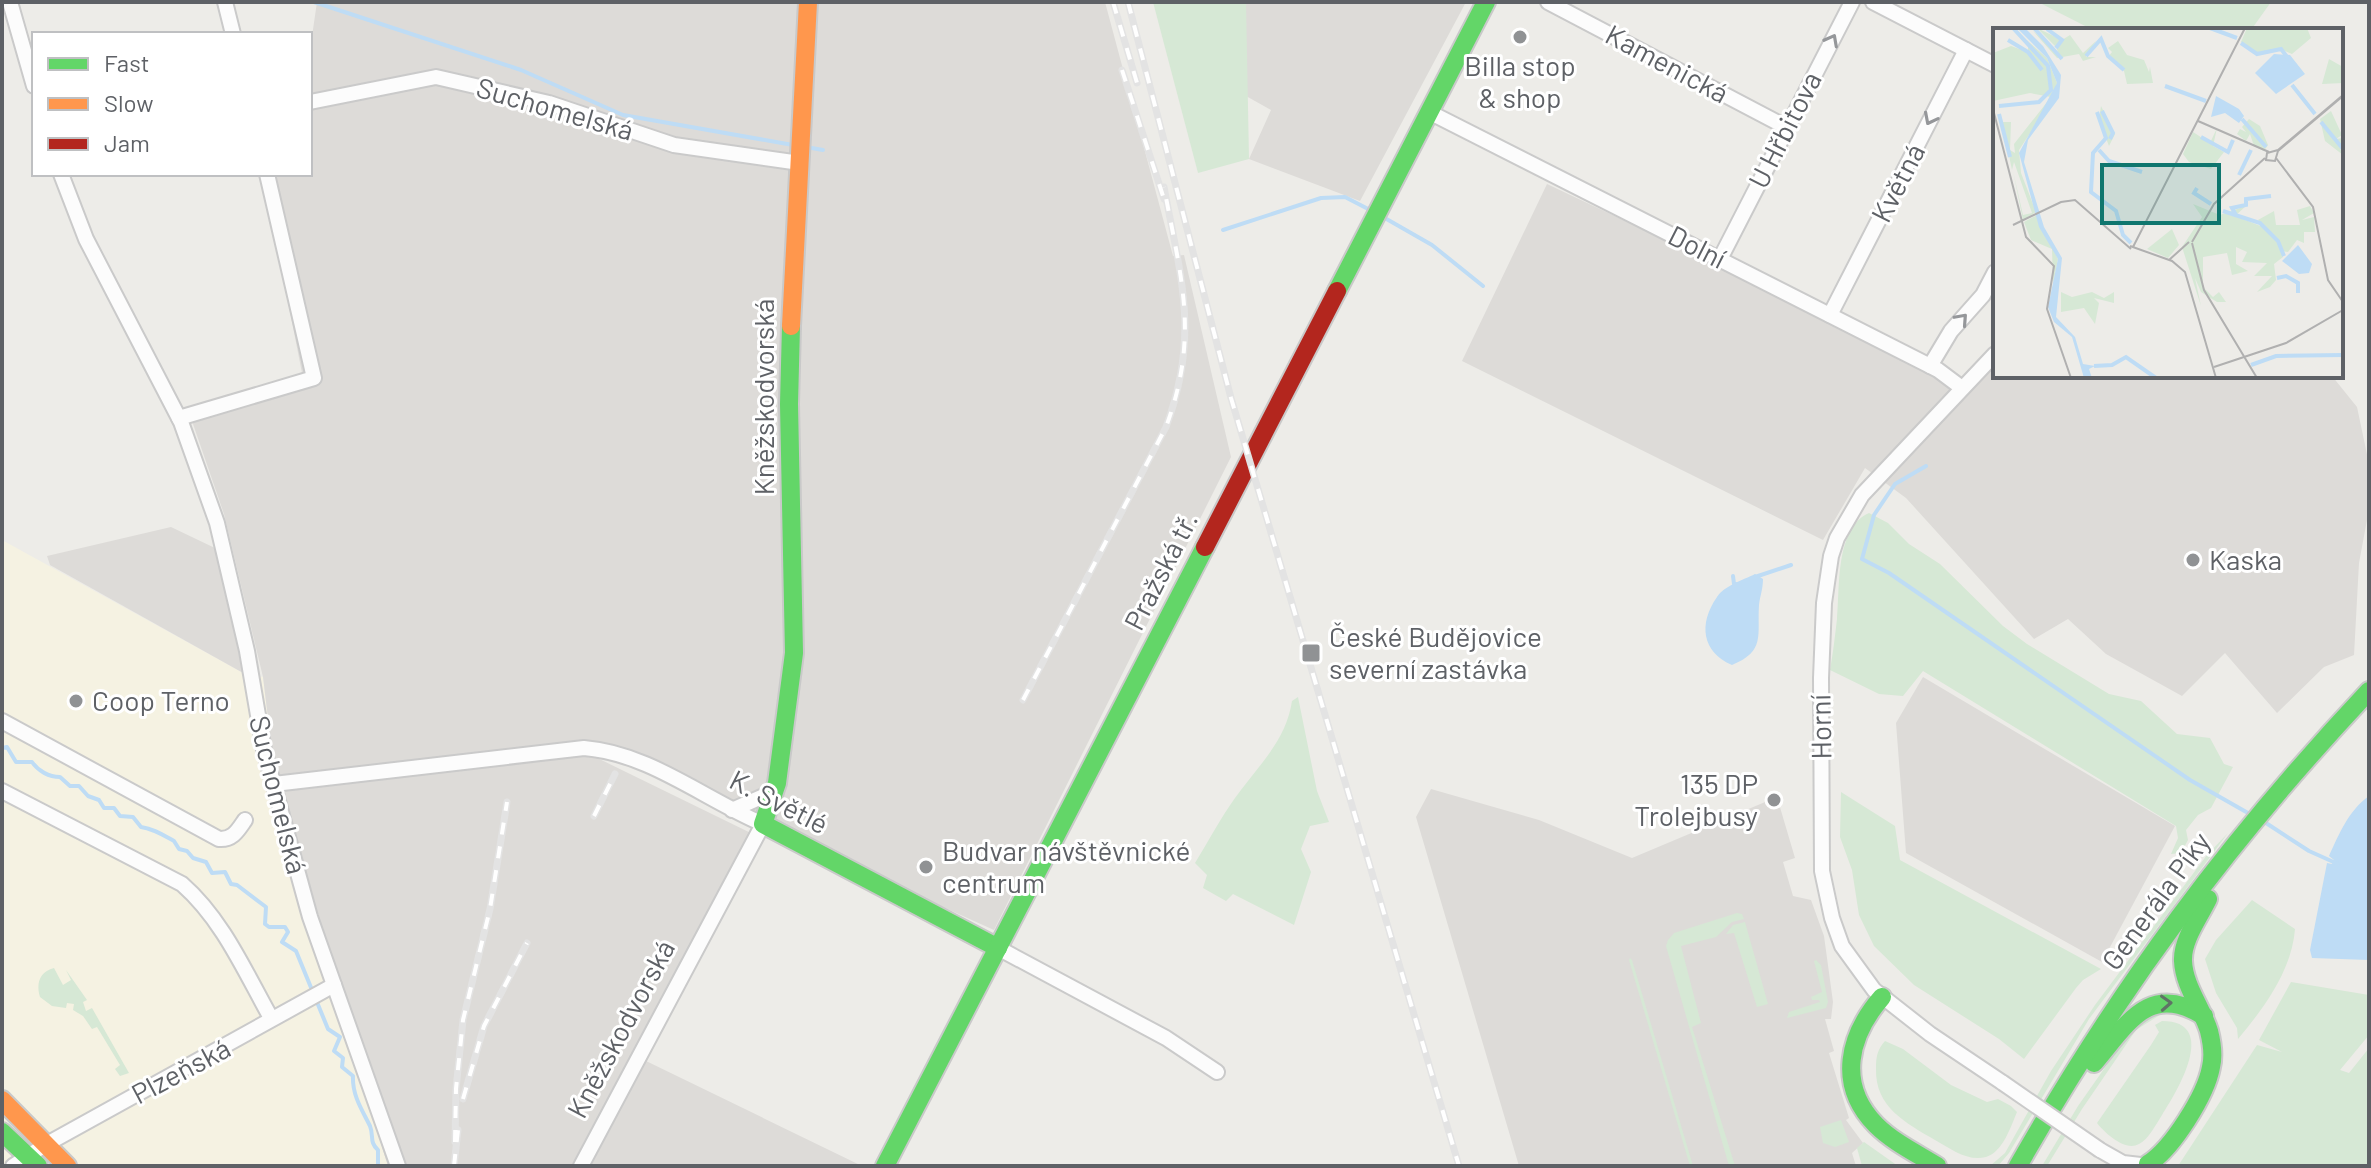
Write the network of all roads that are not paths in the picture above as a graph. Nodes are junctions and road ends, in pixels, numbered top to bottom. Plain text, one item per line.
1 (10, 2) edge
2 (225, 2) edge
3 (808, 2) edge
4 (1486, 2) edge
5 (1548, 2) edge
6 (1852, 2) edge
7 (1873, 2) edge
8 (232, 32) edge
9 (1966, 50) junction
10 (1993, 64) edge
11 (32, 79) edge
12 (312, 102) edge
13 (1429, 112) junction
14 (1786, 127) junction
15 (801, 150) junction
16 (62, 176) edge
17 (267, 176) edge
18 (1720, 259) junction
19 (1993, 276) edge
20 (1830, 315) junction
21 (1993, 356) edge
22 (1930, 366) junction
23 (1962, 388) junction
24 (179, 418) junction
25 (2369, 691) edge
26 (2369, 711) edge
27 (2, 721) edge
28 (274, 784) junction
29 (2, 791) edge
30 (775, 791) junction
31 (2282, 795) junction
32 (732, 810) junction
33 (245, 820) dead end
34 (763, 824) junction
35 (2246, 838) junction
36 (2208, 899) junction
37 (998, 948) junction
38 (328, 988) junction
39 (1882, 997) junction
40 (2204, 1016) junction
41 (271, 1018) junction
42 (2094, 1063) junction
43 (1217, 1072) dead end
44 (2, 1100) edge
45 (2050, 1108) junction
46 (2, 1132) edge
47 (45, 1145) junction
48 (26, 1163) edge
49 (2149, 1165) edge
50 (67, 1166) edge
51 (398, 1166) edge
52 (581, 1166) edge
53 (885, 1166) edge
54 (1937, 1166) edge
55 (2007, 1166) edge
56 (2018, 1166) edge
57 (2035, 1166) edge

1 - 11 street
2 - 8 street
3 - 15 main road, Kněžskodvorská
4 - 13 main road, Pražská tř.
5 - 14 street, Kamenická
14 -> 6 street, U Hřbitova
7 - 9 street
9 - 10 street
9 -> 20 street, Květná
12 - 15 street, Suchomelská
13 - 18 street, Dolní
13 - 37 main road, Pražská tř.
14 - 18 street, U Hřbitova
15 - 30 main road, Kněžskodvorská
16 - 24 street, Suchomelská
17 - 24 street
18 - 20 street, Dolní
22 -> 19 street
20 - 22 street, Dolní
21 - 23 street, Horní
22 - 23 street, Dolní
23 - 39 street, Horní
24 - 28 street, Suchomelská
25 - 31 main road, Generála Píky
26 - 31 main road, Generála Píky
27 - 33 street
28 - 32 street, K. Světlé
28 - 38 street, Suchomelská
29 - 41 street
30 - 32 street
30 - 34 main road, Kněžskodvorská
31 - 35 main road, Generála Píky
32 - 34 street, K. Světlé
34 - 37 main road, K. Světlé
34 - 52 street, Kněžskodvorská
35 - 36 main road, Generála Píky
35 - 45 main road, Generála Píky
36 - 40 main road
36 - 42 main road, Generála Píky
37 - 43 street, K. Světlé
37 - 53 main road, Pražská tř.
38 - 41 street, Plzeňská
38 - 51 street, Suchomelská
39 - 49 street, Horní, bridge
39 - 54 main road
42 -> 40 main road
40 - 49 main road
41 - 47 street, Plzeňská
42 - 57 main road, Generála Píky
44 - 47 main road
45 - 55 main road
45 - 56 main road, Generála Píky
46 - 48 main road
47 - 48 street, Plzeňská
47 - 50 main road

